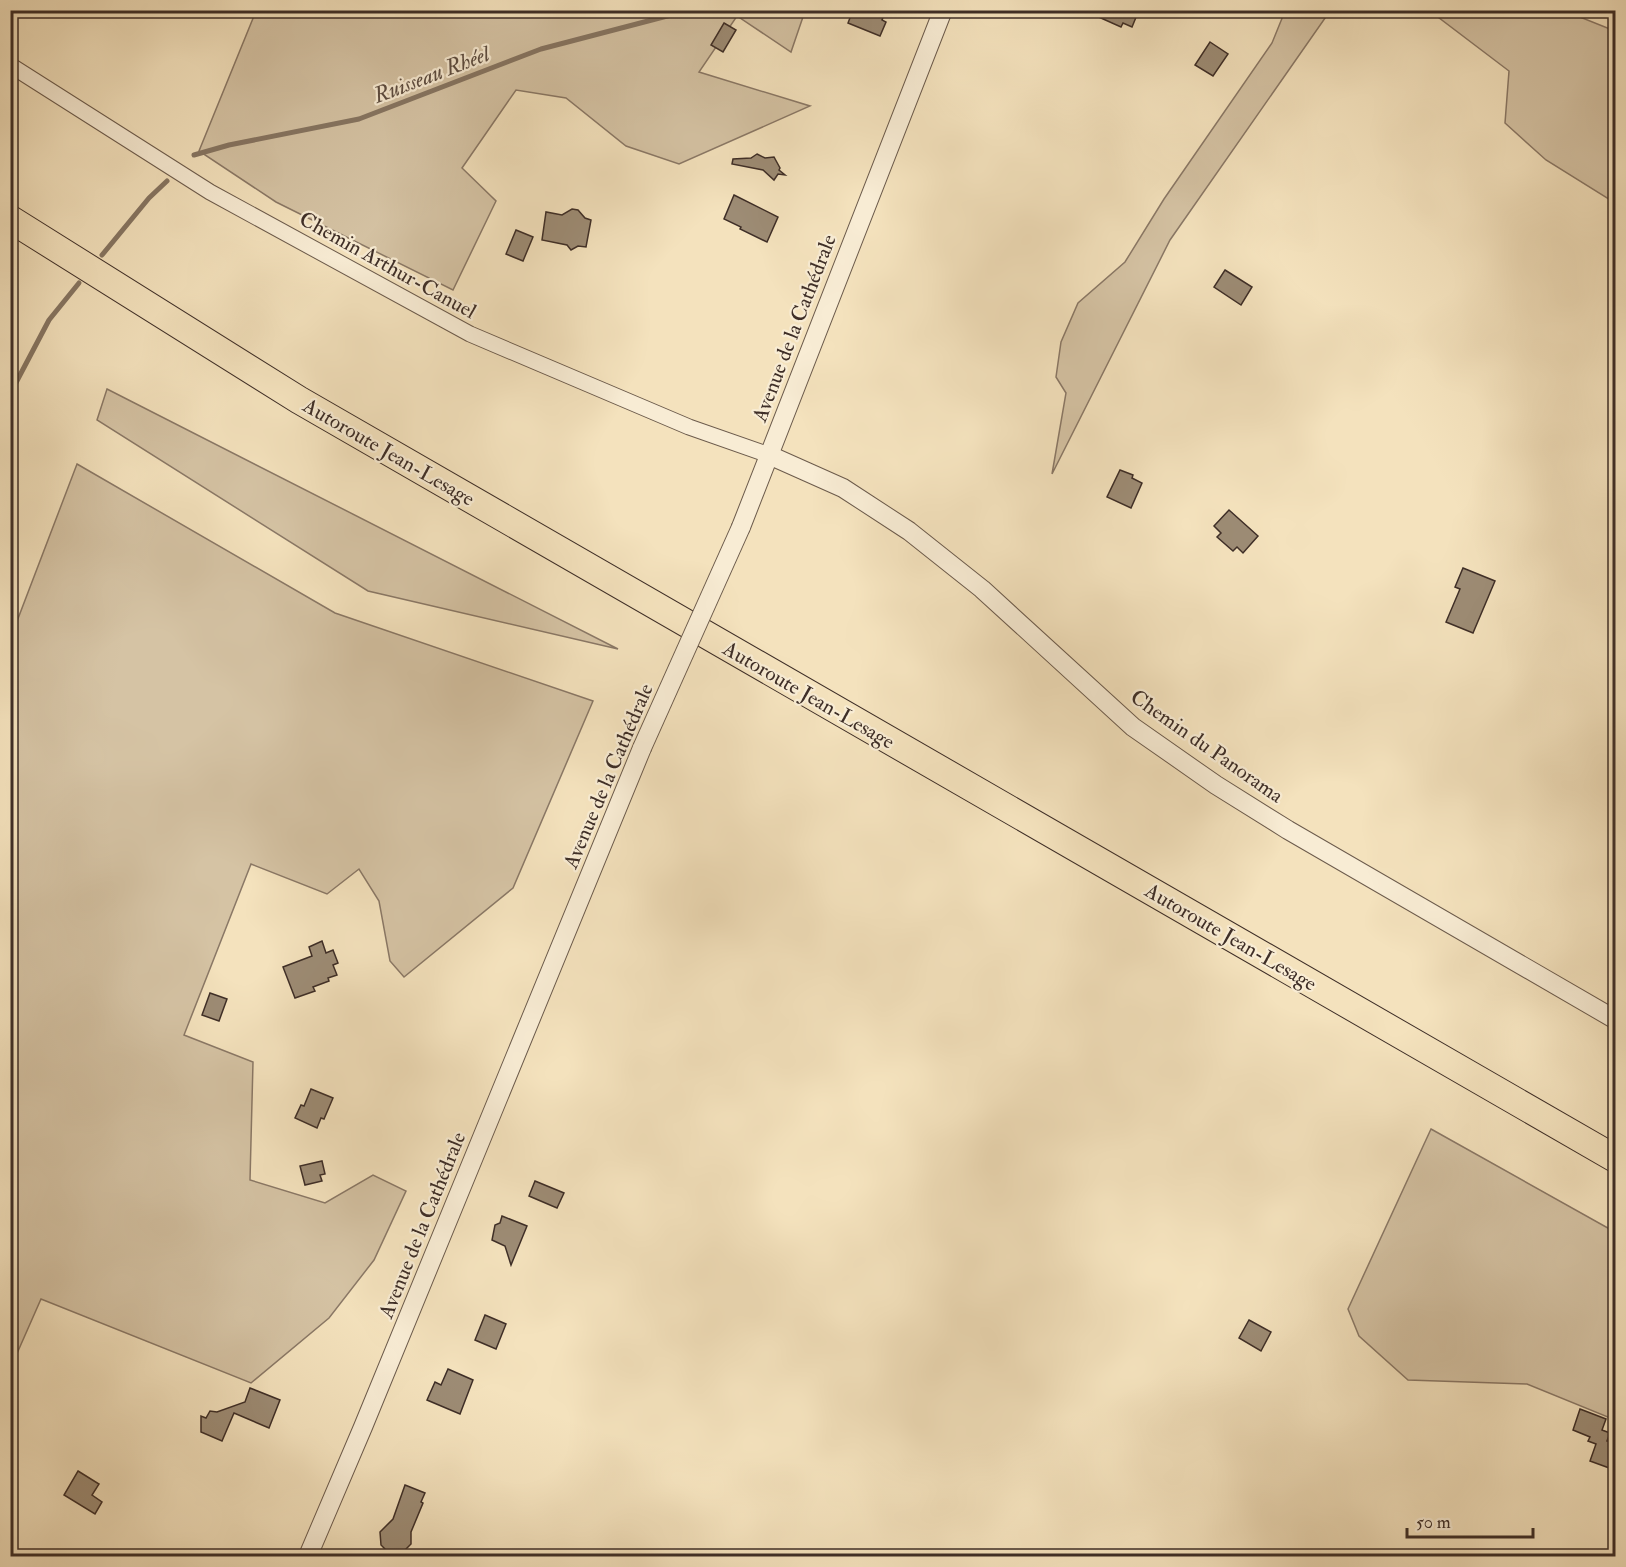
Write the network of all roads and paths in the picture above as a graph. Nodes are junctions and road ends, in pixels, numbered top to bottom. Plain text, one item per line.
1 (943, 10) edge
2 (10, 65) edge
3 (10, 219) edge
4 (768, 455) junction
5 (1616, 1020) edge
6 (1616, 1159) edge
7 (308, 1557) edge

1 - 4 street, Avenue de la Cathédrale
2 - 4 street, Chemin Arthur-Canuel
3 - 6 highway, Autoroute Jean-Lesage
4 - 5 street, Chemin du Panorama
4 - 7 street, Avenue de la Cathédrale, bridge

